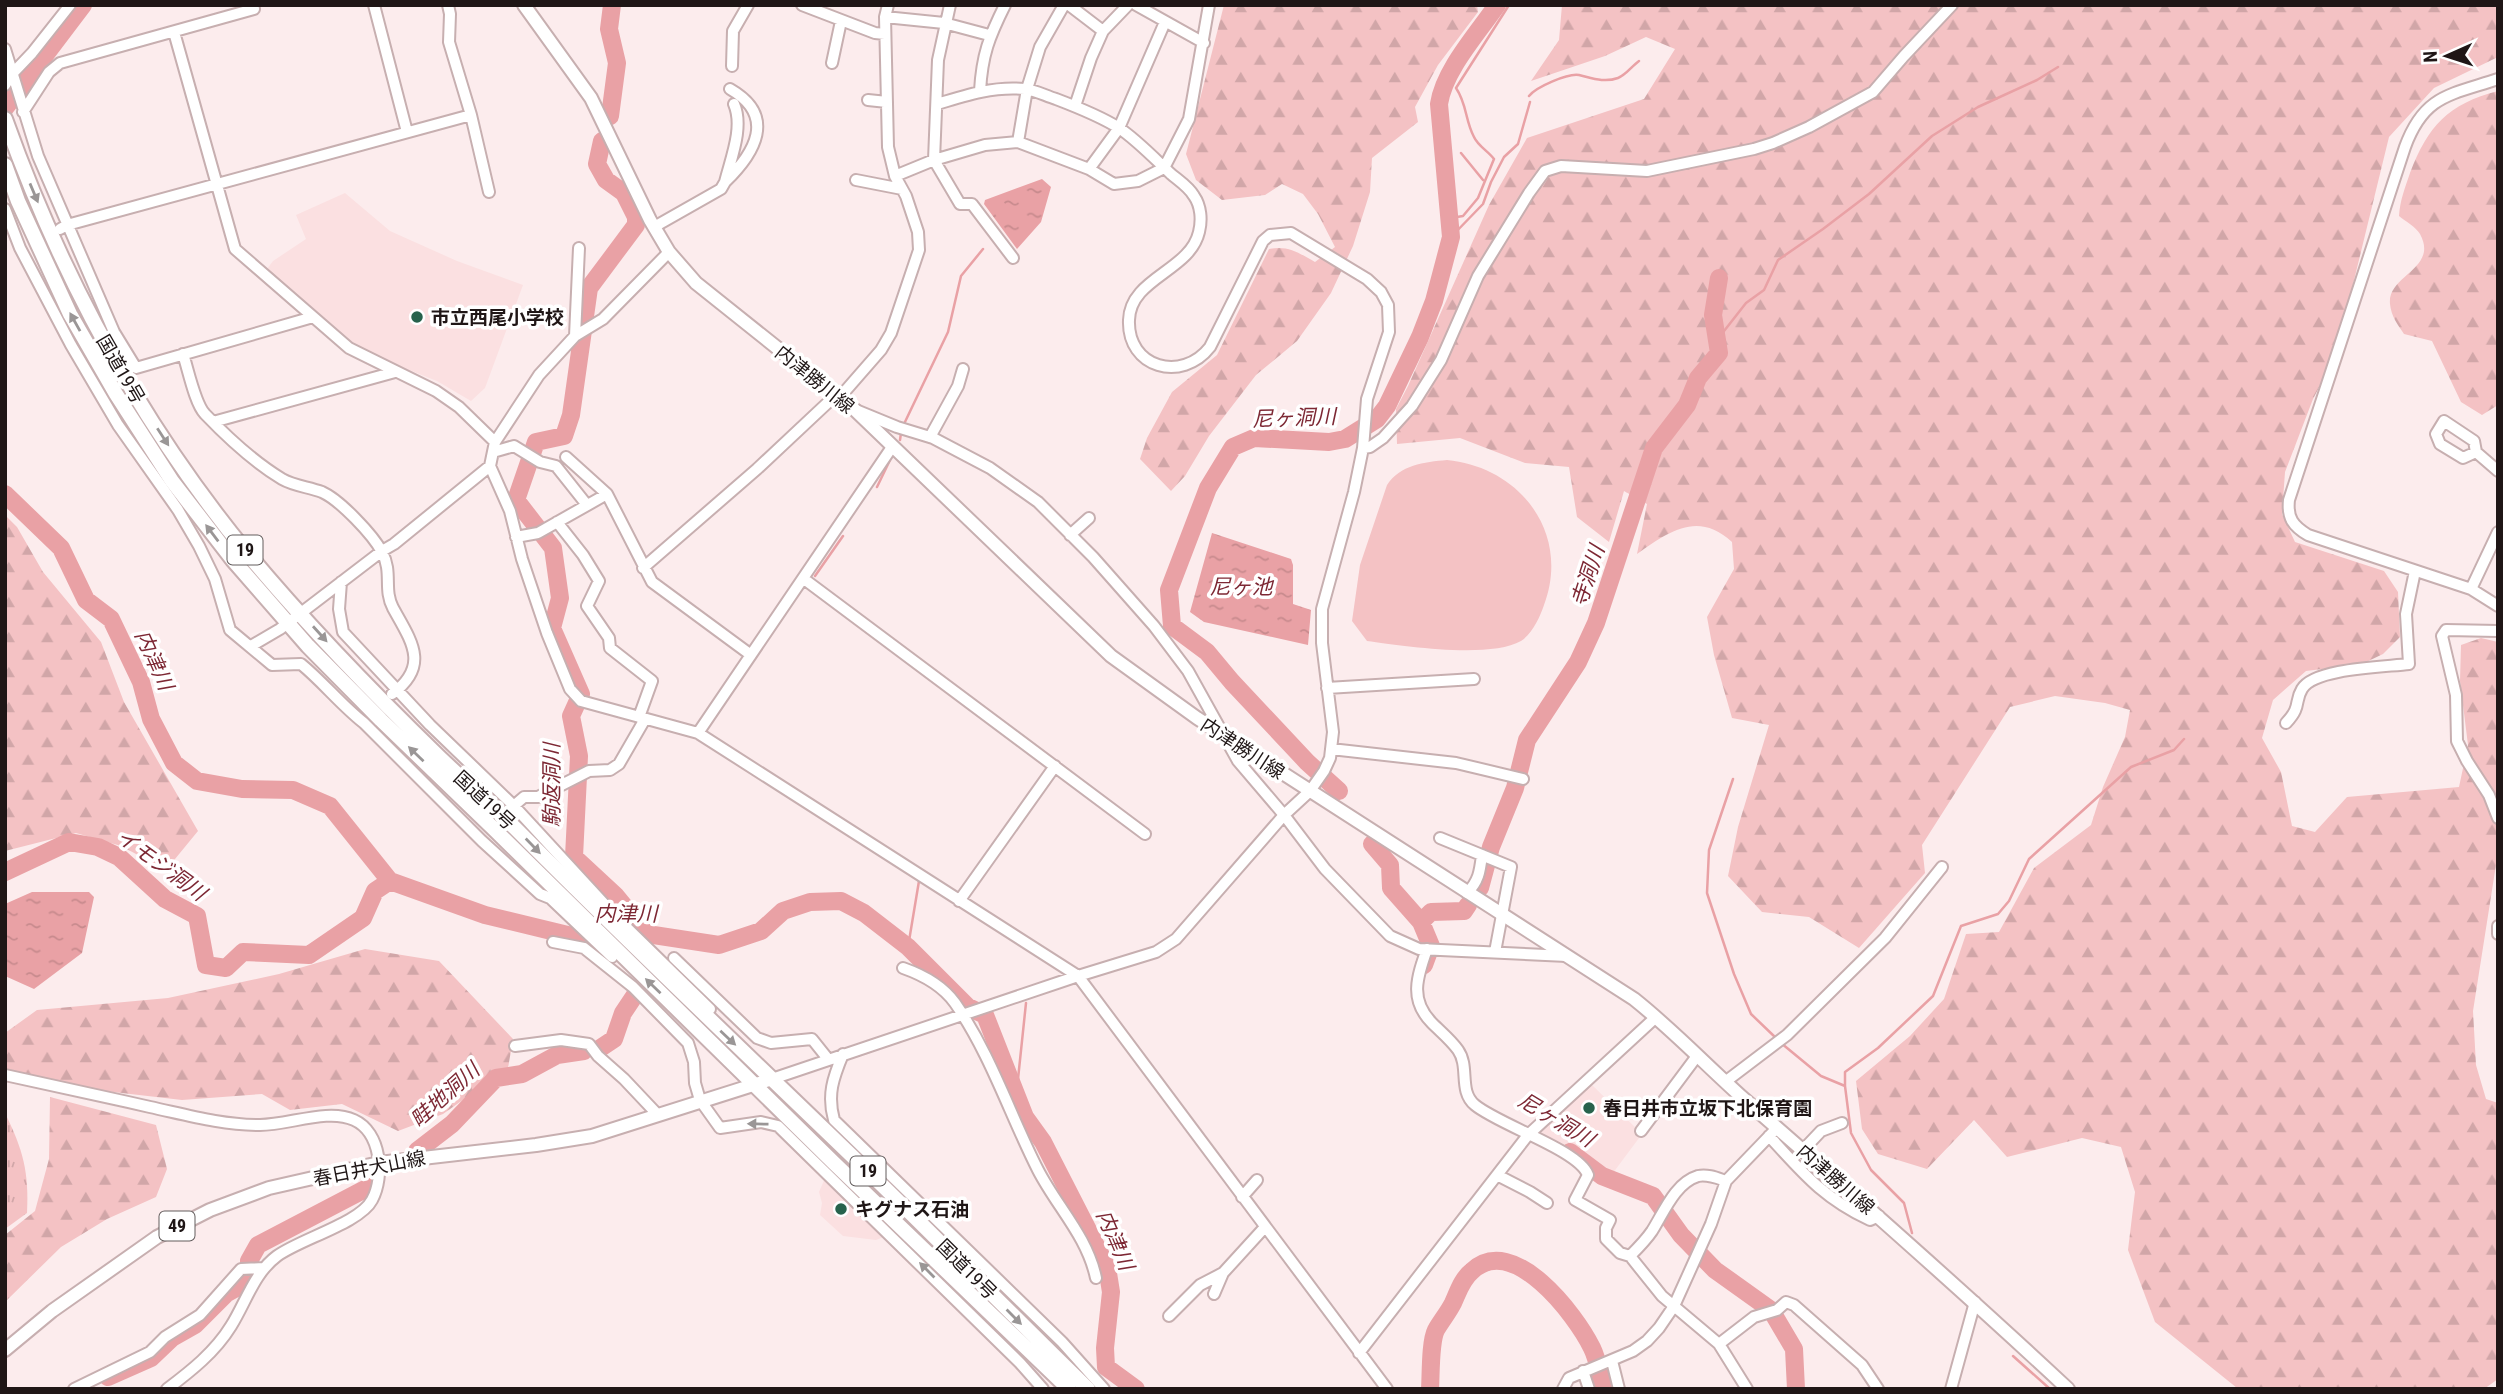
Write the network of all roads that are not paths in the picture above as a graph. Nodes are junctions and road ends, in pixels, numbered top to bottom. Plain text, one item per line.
1 (70, 5) edge
2 (253, 5) edge
3 (374, 5) edge
4 (448, 5) edge
5 (524, 5) edge
6 (748, 5) edge
7 (803, 5) edge
8 (950, 5) edge
9 (1005, 5) edge
10 (1066, 5) edge
11 (1128, 5) edge
12 (1136, 5) edge
13 (1209, 5) edge
14 (1952, 5) edge
15 (886, 11) edge
16 (841, 21) junction
17 (1165, 22) junction
18 (944, 23) junction
19 (174, 32) junction
20 (1103, 32) junction
21 (886, 34) junction
22 (989, 35) junction
23 (1204, 43) junction
24 (5, 49) edge
25 (832, 63) dead end
26 (732, 66) dead end
27 (2498, 79) edge
28 (10, 80) edge
29 (730, 89) dead end
30 (1027, 89) junction
31 (980, 91) junction
32 (868, 100) dead end
33 (887, 102) junction
34 (734, 104) dead end
35 (937, 104) junction
36 (1075, 106) junction
37 (22, 107) junction
38 (471, 115) junction
39 (7, 124) edge
40 (1119, 128) junction
41 (408, 132) junction
42 (1018, 142) junction
43 (934, 160) junction
44 (5, 165) edge
45 (1164, 168) junction
46 (1089, 169) junction
47 (895, 176) junction
48 (856, 180) dead end
49 (725, 182) junction
50 (216, 185) junction
51 (902, 188) junction
52 (489, 192) dead end
53 (5, 209) edge
54 (63, 227) junction
55 (654, 227) junction
56 (579, 248) dead end
57 (669, 252) junction
58 (1013, 258) dead end
59 (313, 317) junction
60 (575, 336) junction
61 (183, 354) junction
62 (963, 369) dead end
63 (395, 372) junction
64 (838, 395) junction
65 (855, 410) junction
66 (213, 422) junction
67 (930, 437) junction
68 (494, 447) junction
69 (892, 447) junction
70 (1363, 448) junction
71 (2476, 452) dead end
72 (566, 457) dead end
73 (490, 466) junction
74 (2498, 471) edge
75 (607, 494) junction
76 (587, 505) junction
77 (1089, 518) dead end
78 (557, 522) junction
79 (2498, 532) edge
80 (1070, 535) junction
81 (516, 537) junction
82 (382, 551) junction
83 (643, 568) junction
84 (2415, 571) junction
85 (804, 579) junction
86 (341, 582) junction
87 (2471, 589) junction
88 (2498, 606) edge
89 (300, 612) junction
90 (287, 622) junction
91 (2498, 631) edge
92 (251, 646) junction
93 (751, 655) junction
94 (1474, 679) dead end
95 (1327, 688) junction
96 (395, 692) junction
97 (642, 718) junction
98 (2286, 723) dead end
99 (698, 733) junction
100 (1223, 735) junction
101 (1331, 749) junction
102 (1055, 766) junction
103 (1523, 779) dead end
104 (1314, 787) junction
105 (511, 807) junction
106 (1284, 815) junction
107 (2498, 818) edge
108 (1146, 834) dead end
109 (1440, 838) dead end
110 (1482, 855) junction
111 (1942, 867) dead end
112 (1467, 893) junction
113 (576, 900) junction
114 (959, 901) junction
115 (1501, 914) junction
116 (2498, 926) edge
117 (2498, 934) edge
118 (553, 942) dead end
119 (1427, 949) junction
120 (1495, 952) junction
121 (1567, 956) junction
122 (617, 957) junction
123 (674, 958) dead end
124 (903, 968) dead end
125 (1078, 976) junction
126 (710, 1009) dead end
127 (962, 1015) junction
128 (1656, 1017) junction
129 (515, 1046) dead end
130 (843, 1054) junction
131 (1698, 1056) junction
132 (828, 1059) junction
133 (5, 1075) edge
134 (772, 1079) junction
135 (1725, 1082) junction
136 (756, 1084) junction
137 (700, 1100) junction
138 (658, 1115) junction
139 (1842, 1123) dead end
140 (1641, 1131) dead end
141 (1773, 1132) junction
142 (1528, 1135) junction
143 (1803, 1150) junction
144 (379, 1163) junction
145 (1497, 1175) junction
146 (1257, 1180) dead end
147 (1726, 1181) junction
148 (1242, 1196) junction
149 (1547, 1203) dead end
150 (1879, 1216) junction
151 (1265, 1227) junction
152 (1630, 1256) junction
153 (264, 1268) junction
154 (1223, 1273) junction
155 (1096, 1278) dead end
156 (1214, 1294) dead end
157 (1975, 1302) junction
158 (1674, 1306) junction
159 (1169, 1316) dead end
160 (1719, 1344) junction
161 (5, 1350) edge
162 (1359, 1353) junction
163 (1612, 1361) junction
164 (1583, 1371) junction
165 (74, 1389) edge
166 (167, 1389) edge
167 (1043, 1389) edge
168 (1069, 1389) edge
169 (1088, 1389) edge
170 (1104, 1389) edge
171 (1387, 1389) edge
172 (1563, 1389) edge
173 (1589, 1389) edge
174 (1619, 1389) edge
175 (1748, 1389) edge
176 (1878, 1389) edge
177 (1951, 1389) edge
178 (2068, 1389) edge

1 - 28 street
2 - 19 street
3 - 41 street
4 - 38 street
5 - 55 main road, 内津勝川線
6 - 26 street
7 - 16 street
8 - 18 street
9 - 22 street
10 - 20 street
10 - 30 street
11 - 20 street
12 - 17 street
13 - 23 street
14 - 70 street
15 - 18 street
15 - 21 street
16 - 21 street
16 - 25 street
17 - 23 street
17 - 40 street
18 - 22 street
18 - 35 street
19 - 37 street
19 - 50 street
20 - 36 street
21 - 33 street
22 - 31 street
23 - 45 street
24 - 28 street
27 - 84 street
28 - 37 street
29 - 49 street
30 - 31 street
30 - 36 street
30 - 42 street
31 - 35 street
32 - 33 street
33 - 47 street
34 - 49 street
35 - 43 street
36 - 40 street
37 - 54 street
38 - 41 street
38 - 52 street
39 -> 89 highway, 国道19号 / 19
40 - 45 street
40 - 46 street
41 - 50 street
42 - 43 street
42 - 46 street
43 - 47 street
43 - 58 street
90 -> 44 highway, 国道19号 / 19
45 - 46 street
45 - 70 street
47 - 51 street
48 - 51 street
49 - 55 street
50 - 54 street
50 - 59 street
51 - 64 street
53 - 92 street
54 - 61 street
55 - 57 main road, 内津勝川線
56 - 60 street
57 - 60 street
57 - 64 main road, 内津勝川線
59 - 61 street
59 - 63 street
60 - 68 street
61 - 66 street
62 - 67 street
63 - 66 street
63 - 68 street
64 - 65 main road, 内津勝川線
64 - 83 street
65 - 67 street
65 - 69 main road, 内津勝川線
66 - 82 street
67 - 80 street
68 - 73 street
68 - 76 street
69 - 85 street
69 - 100 main road, 内津勝川線
70 - 95 street
71 - 74 street
72 - 75 street
73 - 81 street
73 - 82 street
75 - 76 street
75 - 83 street
76 - 78 street
77 - 80 street
78 - 81 street
78 - 97 street
79 - 87 street
80 - 100 street
81 - 97 street
82 - 86 street
82 - 96 street
83 - 93 street
84 - 87 street
84 - 98 street
85 - 93 street
85 - 102 street
86 - 89 street
86 - 96 street
87 - 88 street
89 - 90 street
89 -> 113 highway, 国道19号 / 19
90 - 92 street
113 -> 90 highway, 国道19号 / 19
91 - 107 street
92 - 122 street
93 - 99 street
94 - 95 street
95 - 101 street
96 - 105 street
97 - 99 street
97 - 105 street
99 - 114 street
100 - 104 main road, 内津勝川線
100 - 106 street
101 - 103 street
101 - 104 street
102 - 108 street
102 - 114 street
104 - 106 street
104 - 112 main road, 内津勝川線
105 - 126 street
106 - 119 street
106 - 125 street
109 - 110 street
110 - 112 street
110 - 115 street
111 - 135 street
112 - 115 main road, 内津勝川線
113 - 122 highway, 国道19号 / 19
113 -> 134 highway, 国道19号 / 19
114 - 125 street
115 - 120 street
115 - 121 main road, 内津勝川線
116 - 117 street
118 - 137 street
119 - 120 street
119 - 142 street
120 - 121 street
121 - 128 main road, 内津勝川線
136 -> 122 highway, 国道19号 / 19
123 - 132 street
124 - 127 street
125 - 127 street
125 - 148 street
127 - 130 street
127 - 155 street
128 - 131 main road, 内津勝川線
128 - 142 street
129 - 138 street
130 - 132 street
130 - 170 street
131 - 135 main road, 内津勝川線
131 - 140 street
132 - 134 street
133 - 144 street
134 - 136 main road, 春日井犬山線 / 49
134 -> 169 highway, 国道19号 / 19
135 - 141 main road, 内津勝川線
136 - 137 main road, 春日井犬山線 / 49
136 - 168 highway, 国道19号 / 19
137 - 138 main road, 春日井犬山線 / 49
167 -> 137 street
138 - 144 main road, 春日井犬山線 / 49
139 - 143 street
141 - 143 main road, 内津勝川線
141 - 147 street
141 - 150 street
142 - 145 street
142 - 152 street
143 - 150 main road, 内津勝川線
144 - 153 street
144 - 161 main road, 春日井犬山線 / 49
145 - 149 street
145 - 162 street
146 - 148 street
147 - 152 street
147 - 158 street
148 - 151 street
150 - 157 main road, 内津勝川線
151 - 154 street
151 - 162 street
152 - 158 street
153 - 165 street
153 - 166 street
154 - 156 street
154 - 159 street
157 - 177 street
157 - 178 main road, 内津勝川線
158 - 160 street
158 - 163 street
160 - 175 street
160 - 176 street
162 - 171 street
163 - 164 street
163 - 174 street
164 - 172 street
164 - 173 street

